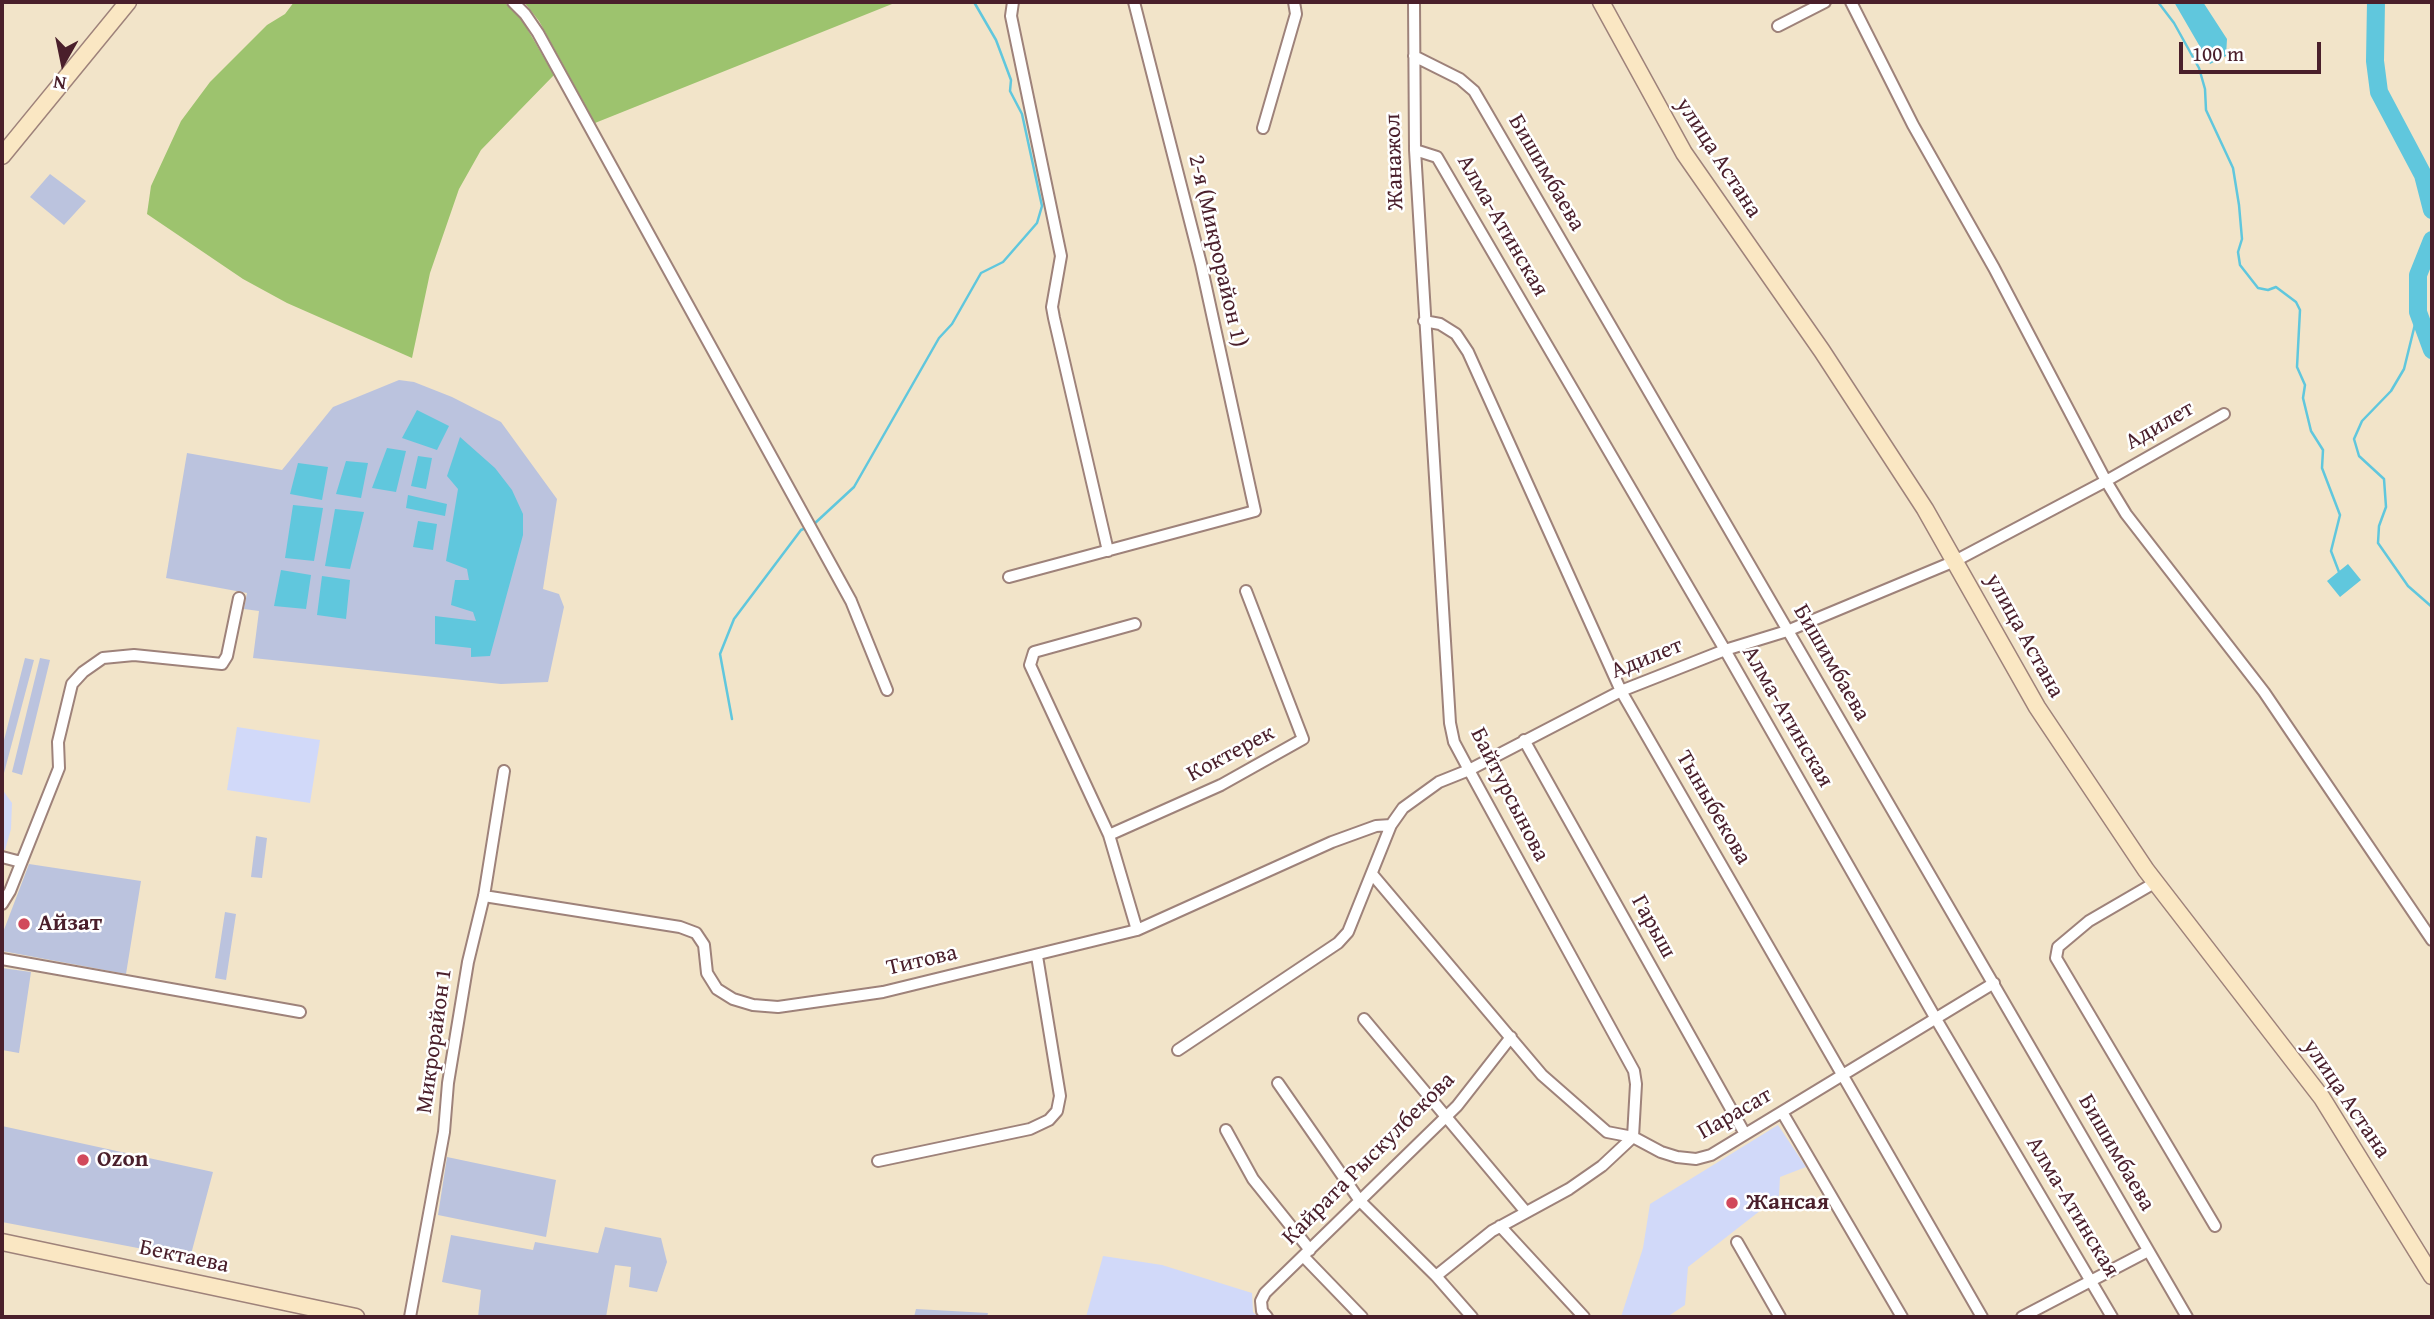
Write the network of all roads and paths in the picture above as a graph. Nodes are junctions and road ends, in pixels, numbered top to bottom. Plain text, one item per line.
1 (128, 2) edge
2 (513, 2) edge
3 (1013, 2) edge
4 (1134, 2) edge
5 (1294, 2) edge
6 (1414, 2) edge
7 (1601, 2) edge
8 (1825, 2) edge
9 (1851, 2) edge
10 (1778, 26) dead end
11 (1413, 56) junction
12 (1263, 128) dead end
13 (1415, 150) junction
14 (2, 156) edge
15 (1424, 321) junction
16 (2224, 414) dead end
17 (2106, 481) junction
18 (1108, 551) junction
19 (1955, 561) junction
20 (1009, 577) dead end
21 (1246, 591) dead end
22 (239, 598) dead end
23 (1135, 624) dead end
24 (1787, 631) junction
25 (1725, 650) junction
26 (887, 690) dead end
27 (1621, 691) junction
28 (1524, 740) junction
29 (1469, 770) junction
30 (504, 771) dead end
31 (1391, 825) junction
32 (1109, 835) junction
33 (2, 857) edge
34 (22, 862) junction
35 (1372, 874) junction
36 (2156, 882) junction
37 (484, 896) junction
38 (2, 904) edge
39 (1137, 930) junction
40 (2432, 940) edge
41 (1037, 956) junction
42 (2, 959) edge
43 (1994, 983) junction
44 (300, 1012) dead end
45 (1364, 1019) dead end
46 (1936, 1019) junction
47 (1511, 1037) junction
48 (1178, 1050) dead end
49 (1843, 1075) junction
50 (1278, 1083) dead end
51 (1782, 1112) junction
52 (1446, 1117) junction
53 (1226, 1130) dead end
54 (1745, 1134) junction
55 (1633, 1137) junction
56 (878, 1161) dead end
57 (1360, 1201) junction
58 (1526, 1212) junction
59 (1500, 1226) junction
60 (2215, 1226) dead end
61 (1737, 1241) dead end
62 (2, 1242) edge
63 (2148, 1251) junction
64 (1306, 1253) junction
65 (1437, 1276) junction
66 (2432, 1276) edge
67 (2092, 1282) junction
68 (1264, 1314) edge
69 (356, 1317) edge
70 (411, 1317) edge
71 (1362, 1317) edge
72 (1472, 1317) edge
73 (1584, 1317) edge
74 (1780, 1317) edge
75 (1902, 1317) edge
76 (1982, 1317) edge
77 (2022, 1317) edge
78 (2112, 1317) edge
79 (2187, 1317) edge

1 - 14 main road
2 - 26 street
3 - 18 street
4 - 18 street, 2-я (Микрорайон 1)
5 - 12 street
6 - 11 street, Жанажол
7 - 19 main road, улица Астана
8 - 10 street
9 - 17 street
11 - 13 street, Жанажол
11 - 24 street, Бишимбаева
13 - 15 street, Жанажол
13 - 25 street, Алма-Атинская
15 - 27 street, Тыныбекова
15 - 29 street, Байтурсынова
16 - 17 street, Адилет
17 - 19 street, Адилет
17 - 40 street
18 - 20 street
19 - 24 street, Адилет
19 - 36 main road, улица Астана
21 - 32 street, Коктерек
22 - 34 street
23 - 32 street
24 - 25 street, Адилет
24 - 43 street, Бишимбаева
25 - 27 street, Адилет
25 - 46 street, Алма-Атинская
27 - 28 street, Адилет
27 - 49 street, Тыныбекова
28 - 29 street, Адилет
28 - 54 street, Гарыш
29 - 31 street, Адилет
29 - 55 street, Байтурсынова
30 - 37 street, Микрорайон 1
31 - 35 street, Адилет
31 - 39 street, Титова
32 - 39 street
33 - 34 street
34 - 38 street
35 - 47 street, Парасат
35 - 48 street, Адилет
36 - 60 street
36 - 66 main road, улица Астана
37 - 41 street, Титова
37 - 70 street, Микрорайон 1
39 - 41 street, Титова
41 - 56 street
42 - 44 street
43 - 46 street, Парасат
43 - 63 street, Бишимбаева
45 - 52 street
46 - 49 street, Парасат
46 - 67 street, Алма-Атинская
47 - 52 street, Кайрата Рыскулбекова
47 - 55 street, Парасат
49 - 51 street, Парасат
49 - 76 street, Тыныбекова
50 - 57 street
51 - 54 street, Парасат
51 - 75 street
52 - 57 street, Кайрата Рыскулбекова
52 - 58 street
53 - 64 street
54 - 55 street, Парасат
55 - 58 street
57 - 64 street, Кайрата Рыскулбекова
57 - 65 street
58 - 59 street
59 - 65 street
59 - 73 street
61 - 74 street
62 - 69 main road, Бектаева
63 - 67 street
63 - 79 street, Бишимбаева
64 - 68 street, Кайрата Рыскулбекова
64 - 71 street
65 - 72 street
67 - 77 street
67 - 78 street, Алма-Атинская

